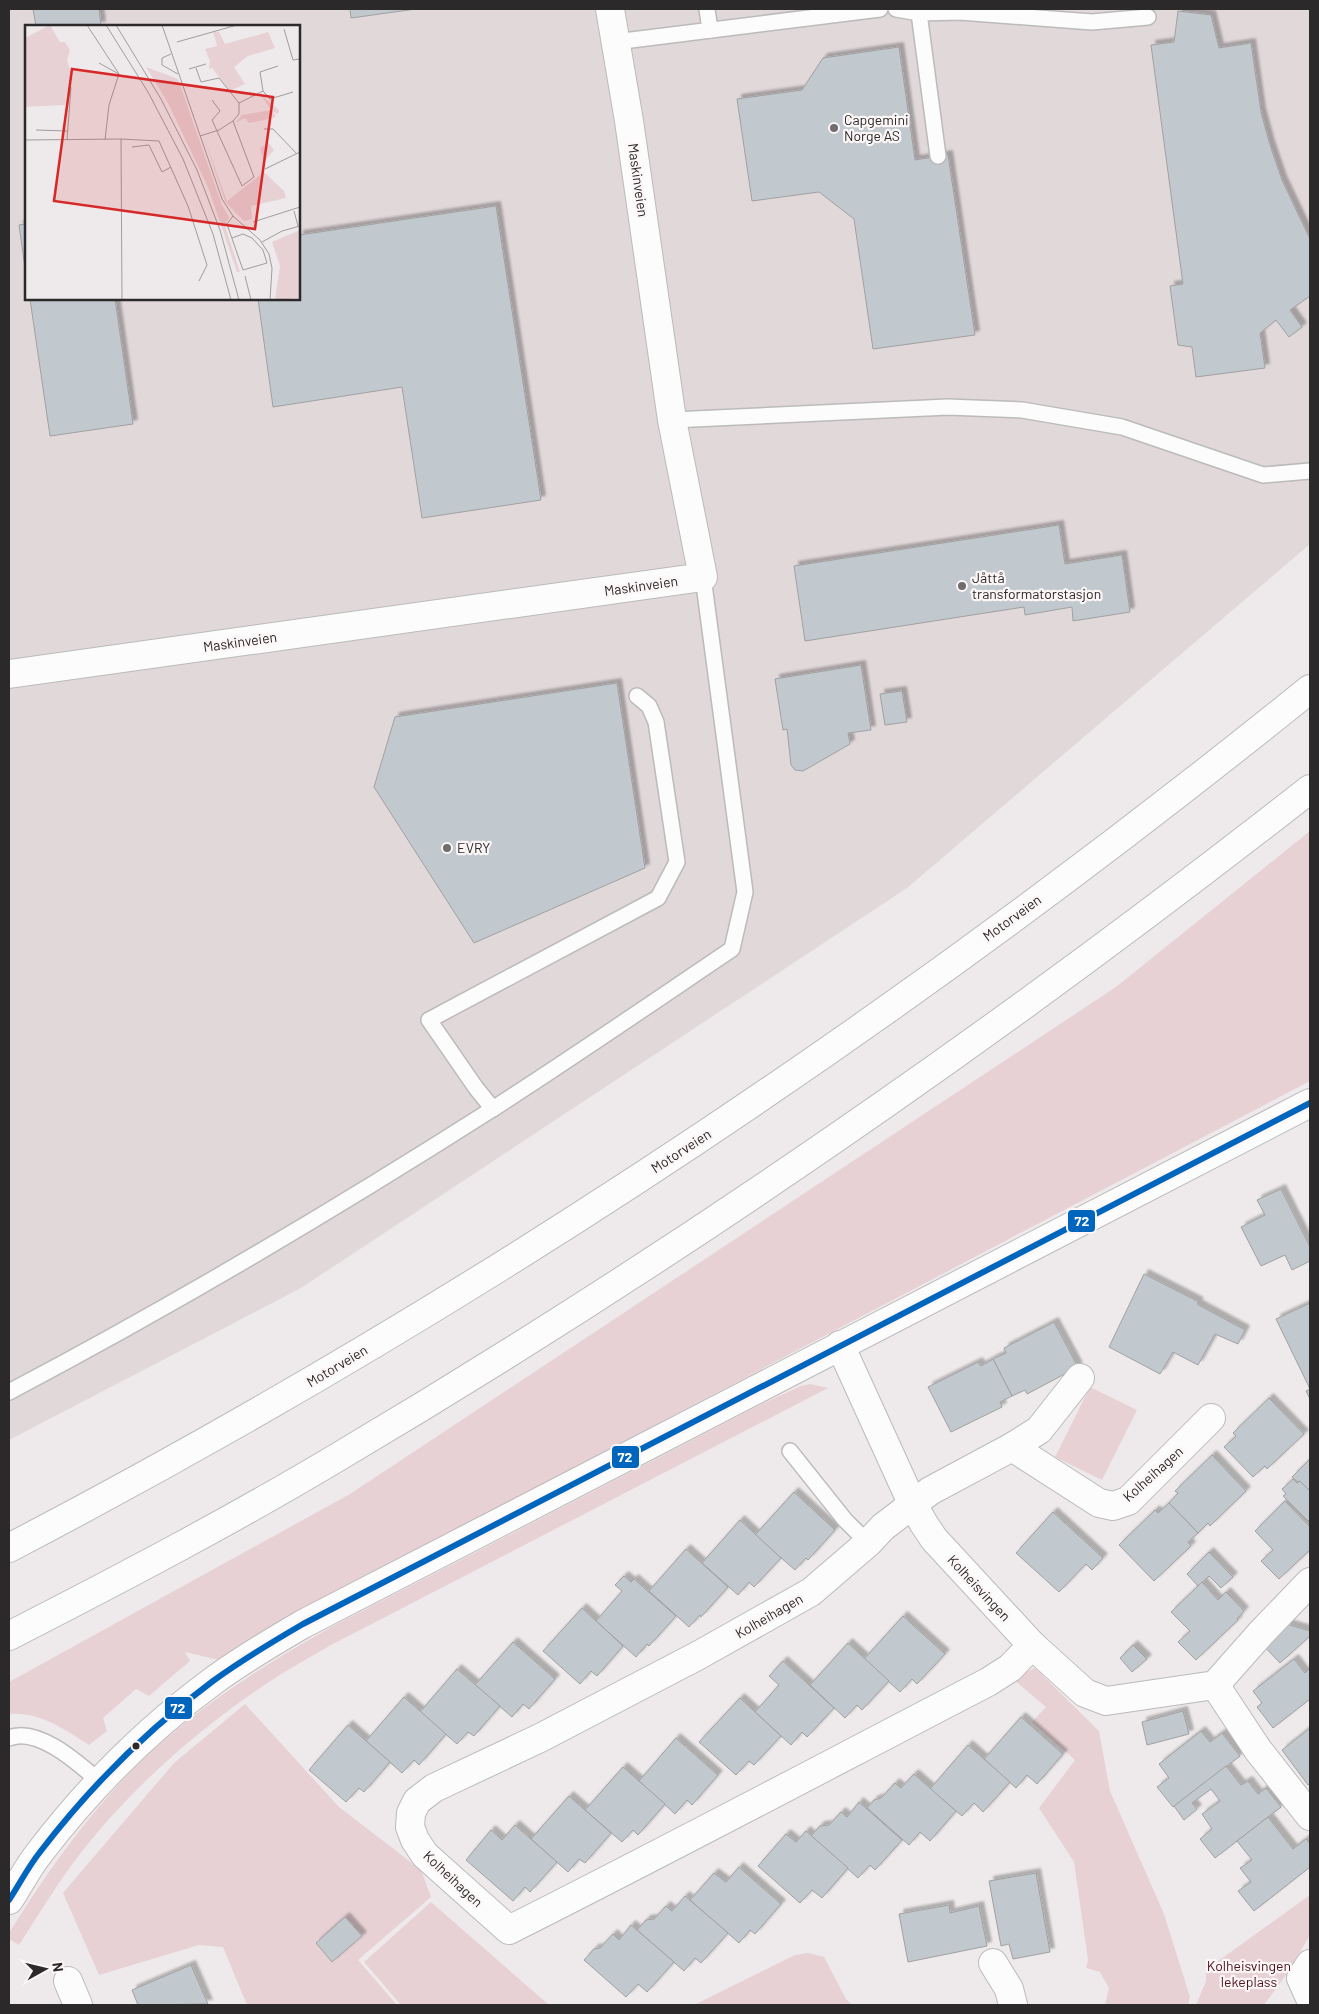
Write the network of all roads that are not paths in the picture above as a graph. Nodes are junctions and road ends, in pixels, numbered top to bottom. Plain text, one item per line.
1 (610, 9) edge
2 (707, 9) edge
3 (880, 9) edge
4 (896, 9) edge
5 (919, 13) junction
6 (1148, 17) dead end
7 (710, 30) junction
8 (615, 42) junction
9 (938, 156) dead end
10 (672, 420) junction
11 (1310, 471) edge
12 (703, 577) junction
13 (9, 674) edge
14 (1310, 689) edge
15 (637, 696) dead end
16 (1310, 789) edge
17 (1310, 1103) edge
18 (493, 1109) junction
19 (840, 1345) junction
20 (1080, 1378) dead end
21 (9, 1392) edge
22 (1211, 1418) dead end
23 (1012, 1447) junction
24 (790, 1451) dead end
25 (912, 1503) junction
26 (868, 1543) junction
27 (9, 1548) edge
28 (1310, 1582) edge
29 (9, 1636) edge
30 (1032, 1645) junction
31 (1215, 1685) junction
32 (9, 1738) edge
33 (100, 1782) junction
34 (1310, 1816) edge
35 (9, 1900) edge
36 (993, 1963) dead end
37 (1310, 1964) edge
38 (1310, 1998) edge
39 (1013, 2005) edge

1 - 8 main road, Maskinveien
2 - 7 lane
3 - 7 lane
4 - 5 lane
5 - 6 lane
5 - 9 lane
7 - 8 lane
8 - 10 main road, Maskinveien
10 - 11 lane
10 - 12 main road, Maskinveien
12 - 13 main road, Maskinveien
12 - 18 lane
14 - 27 main road, Motorveien
15 - 18 lane
16 - 29 main road
17 - 19 main road
18 - 21 lane
19 - 25 main road, Kolheisvingen
19 - 33 main road
20 - 23 main road, Kolheihagen
22 - 23 main road, Kolheihagen
23 - 25 main road, Kolheihagen
24 - 26 lane
25 - 26 main road, Kolheihagen
25 - 30 main road, Kolheisvingen
26 - 30 main road, Kolheihagen
28 - 31 main road
30 - 31 main road, Kolheisvingen
31 - 34 main road
32 - 33 lane
33 - 35 main road
36 - 39 main road
37 - 38 main road

